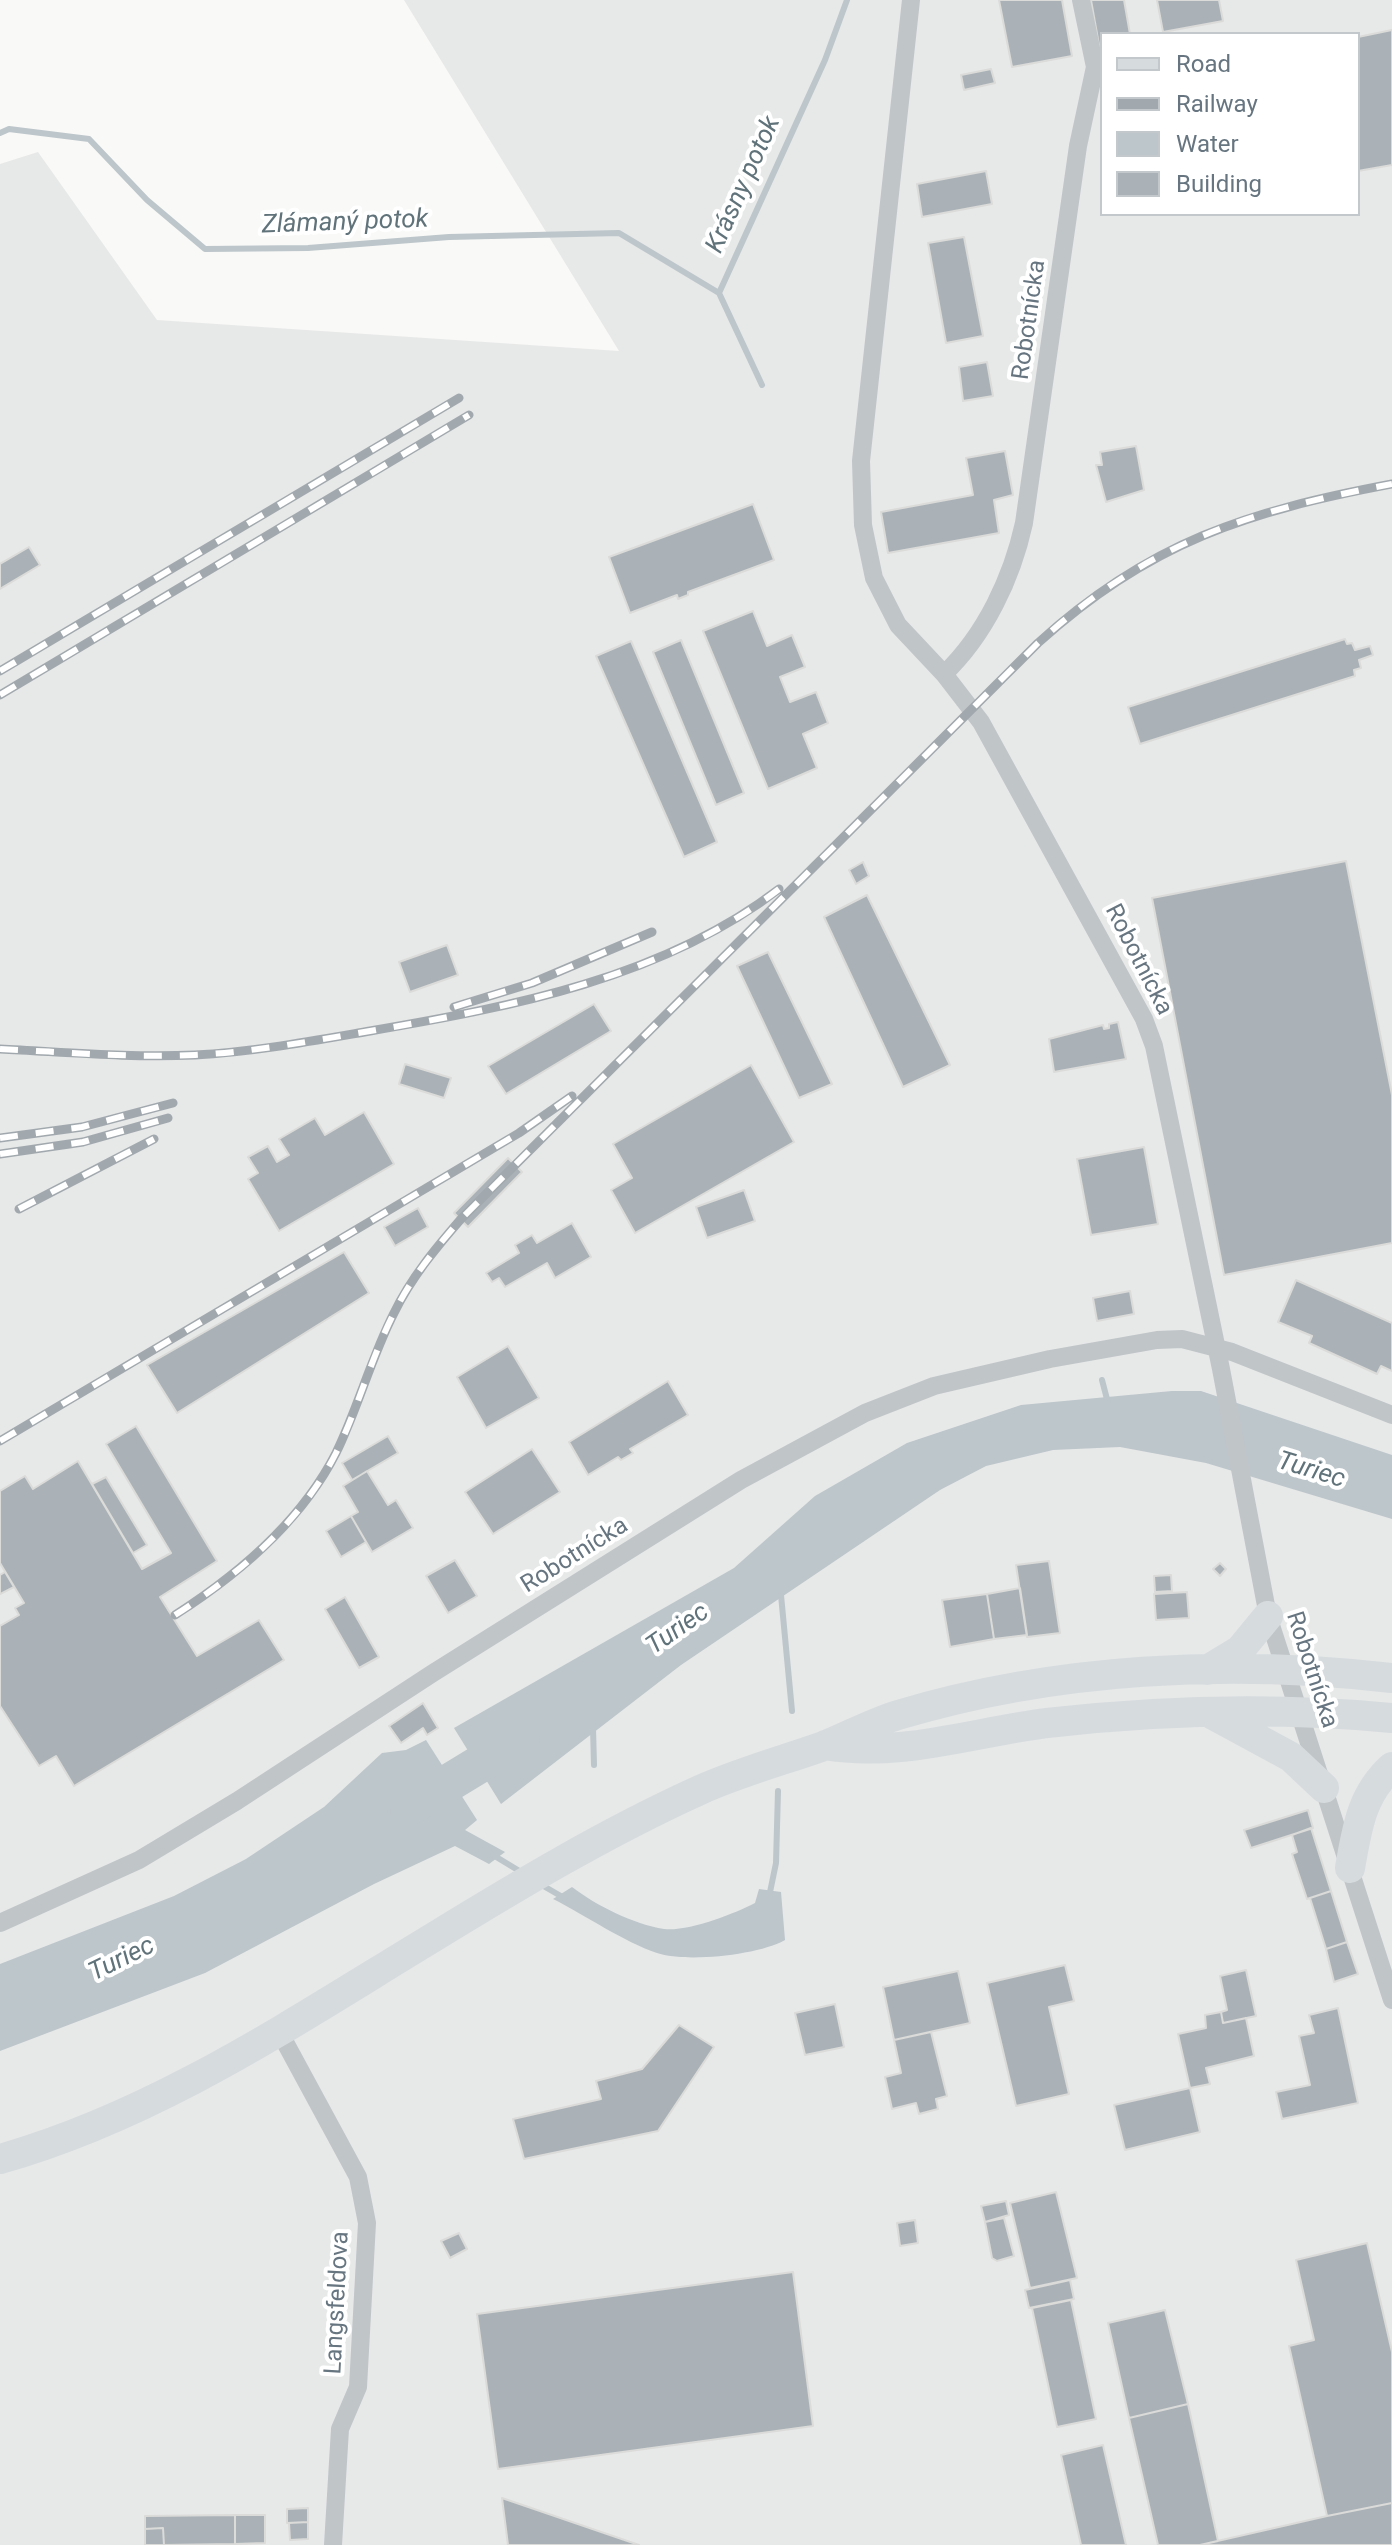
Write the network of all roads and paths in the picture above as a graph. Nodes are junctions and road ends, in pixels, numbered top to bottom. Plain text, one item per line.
1 (911, 0) edge
2 (1081, 0) edge
3 (944, 674) junction
4 (1216, 1347) junction
5 (1392, 1415) edge
6 (1268, 1616) junction
7 (1205, 1671) junction
8 (1285, 1672) junction
9 (1392, 1678) edge
10 (1298, 1710) junction
11 (1207, 1712) junction
12 (1392, 1718) edge
13 (825, 1745) junction
14 (1392, 1767) edge
15 (1324, 1788) junction
16 (1350, 1868) junction
17 (0, 1923) edge
18 (1392, 2000) edge
19 (280, 2033) junction
20 (0, 2159) edge
21 (333, 2545) edge

1 - 3 street, Robotnícka
2 - 3 street, Robotnícka
3 - 4 street, Robotnícka
4 - 5 street
4 - 6 street, Robotnícka
4 - 17 street, Robotnícka
6 - 7 main road
6 - 8 street, Robotnícka
7 - 8 main road
7 - 13 main road
8 - 9 main road
8 - 10 street, Robotnícka
10 - 11 main road
10 - 12 main road
10 - 15 street, Robotnícka
11 - 13 main road
11 - 15 main road
13 - 19 main road
14 - 16 main road
15 - 16 street, Robotnícka
16 - 18 street, Robotnícka
19 - 20 main road
19 - 21 street, Langsfeldova

